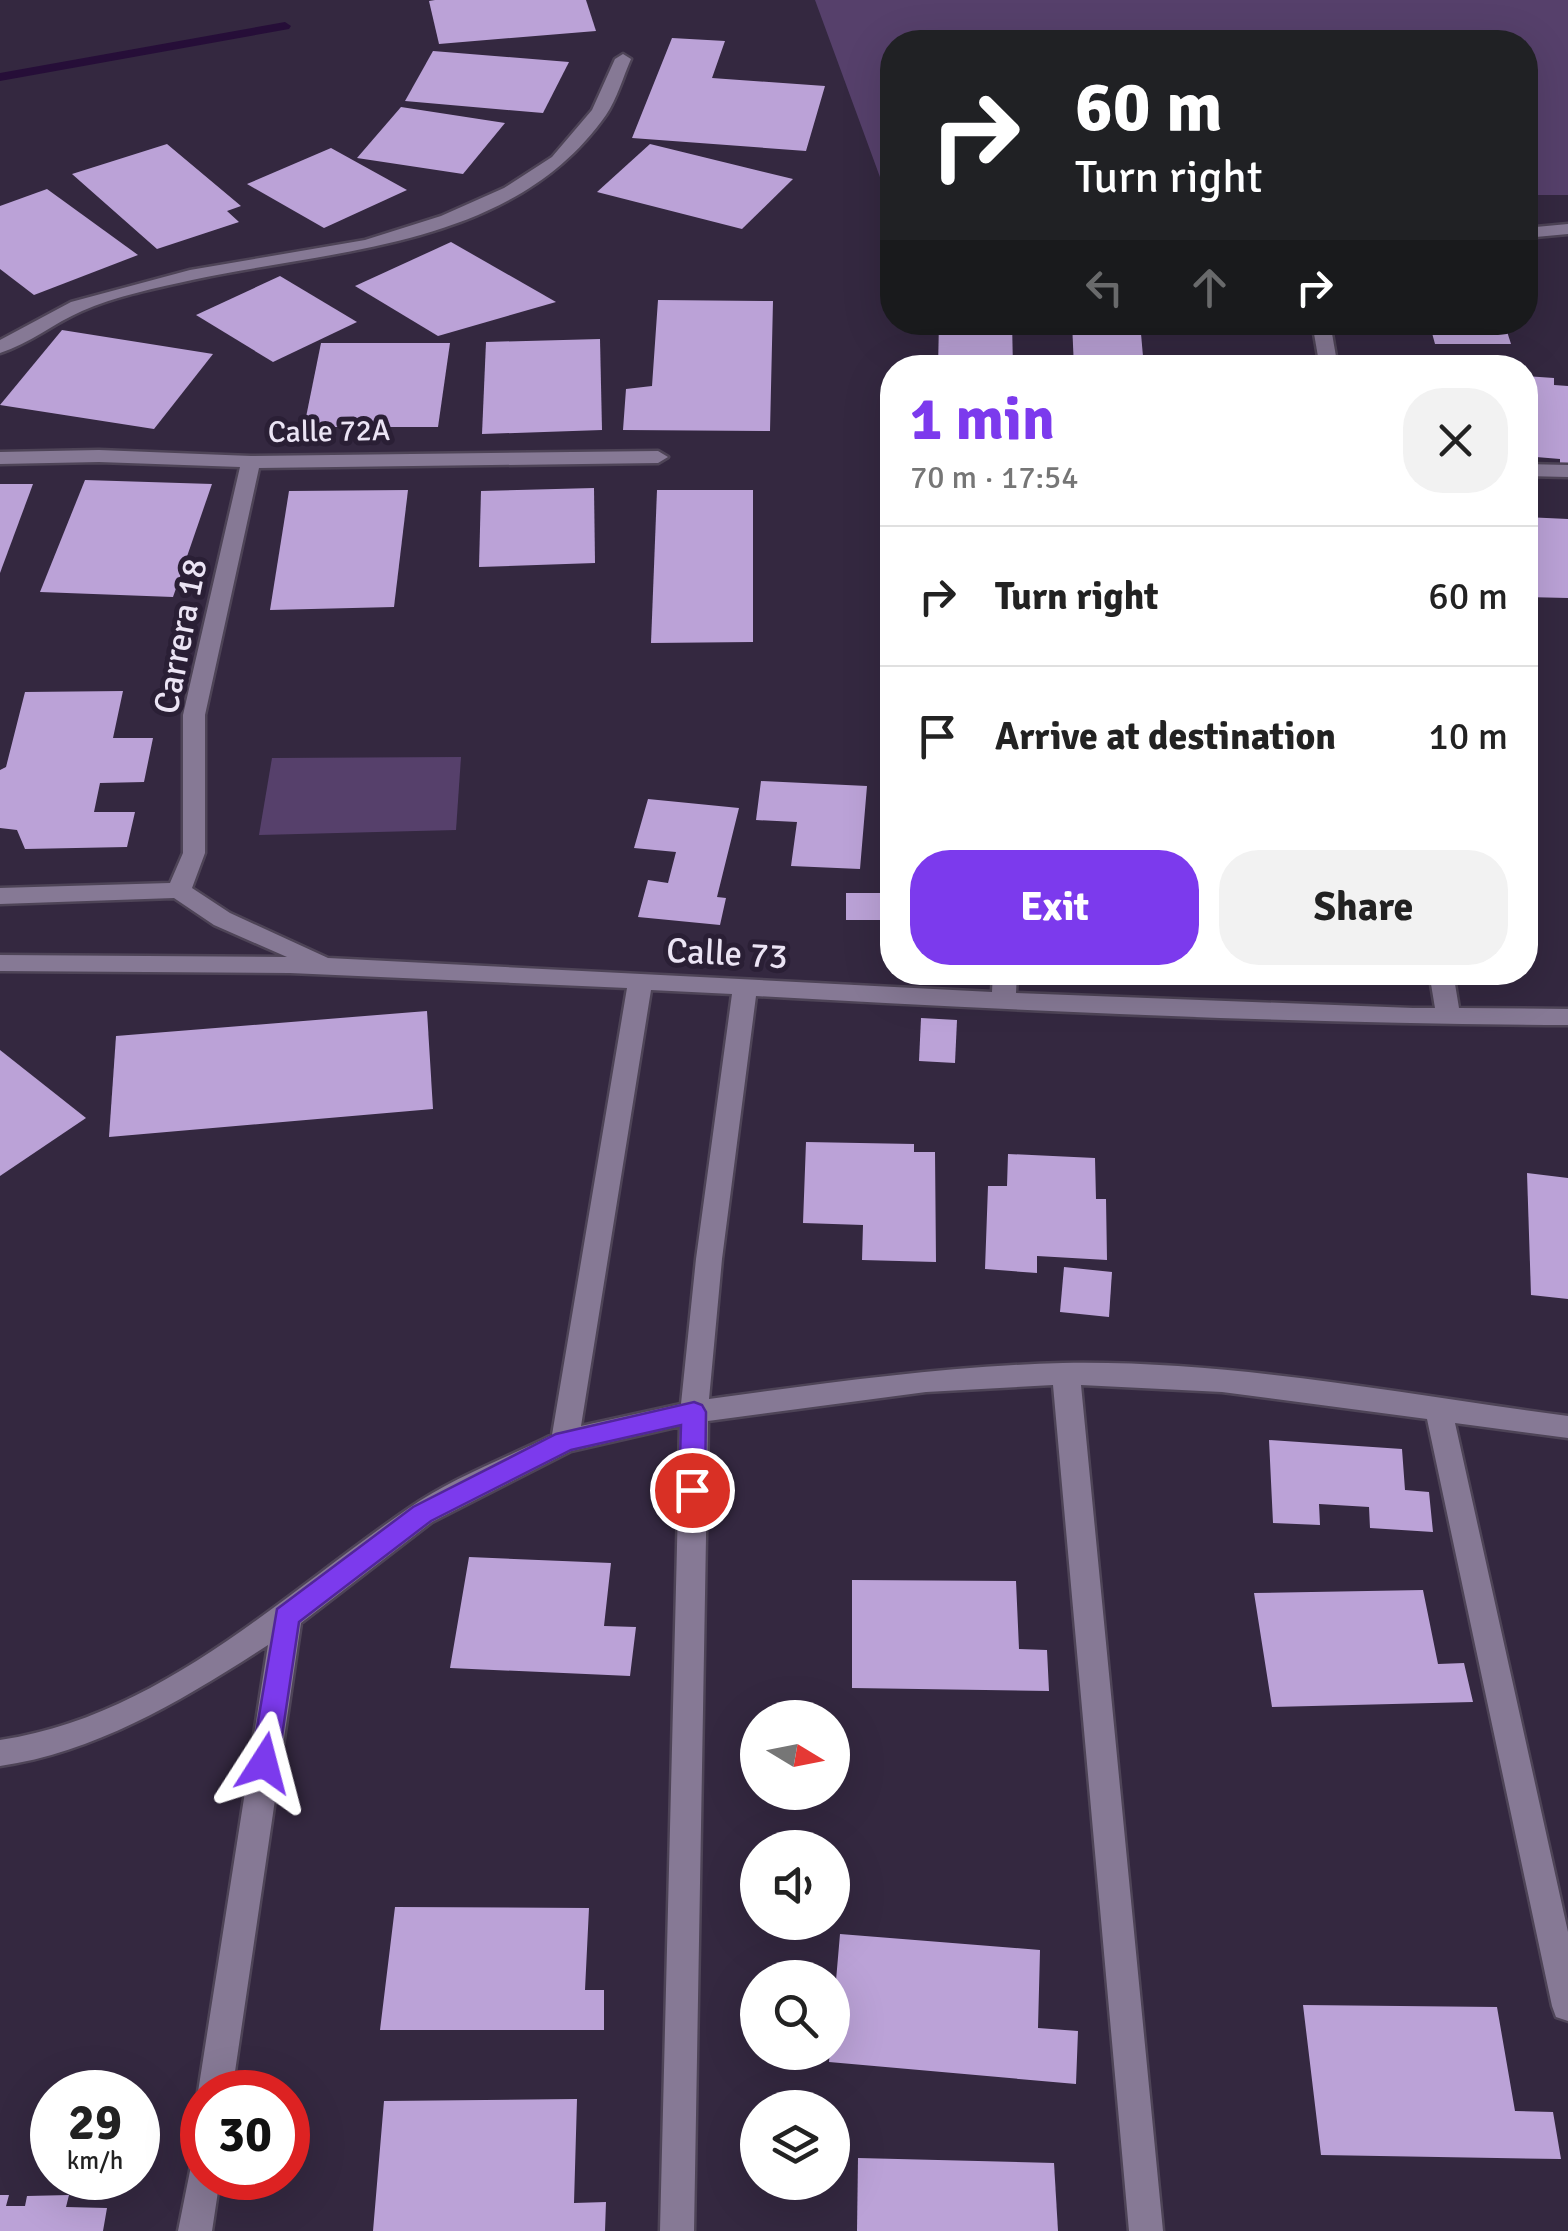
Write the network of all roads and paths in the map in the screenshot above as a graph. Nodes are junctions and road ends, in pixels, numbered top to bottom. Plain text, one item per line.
1 (623, 60) dead end
2 (1568, 229) edge
3 (1538, 231) edge
4 (0, 347) edge
5 (658, 457) dead end
6 (0, 458) edge
7 (251, 462) junction
8 (1538, 470) edge
9 (1568, 471) edge
10 (179, 890) junction
11 (0, 896) edge
12 (0, 963) edge
13 (328, 966) junction
14 (640, 983) junction
15 (1005, 985) edge
16 (1443, 985) edge
17 (745, 989) junction
18 (1004, 1004) junction
19 (1568, 1017) edge
20 (1449, 1018) junction
21 (1066, 1374) junction
22 (694, 1412) junction
23 (1439, 1412) junction
24 (1568, 1428) edge
25 (565, 1441) junction
26 (286, 1617) junction
27 (0, 1753) edge
28 (1568, 2006) edge
29 (218, 2070) edge
30 (200, 2200) edge
31 (195, 2231) edge
32 (677, 2231) edge
33 (1146, 2231) edge

1 - 4 street
2 - 3 street
5 - 7 street, Calle 72A
6 - 7 street, Calle 72A
7 - 10 street, Carrera 18
8 - 9 street
10 - 11 street
10 - 13 street
12 - 13 street, Calle 73
13 - 14 street, Calle 73
14 - 17 street, Calle 73
14 - 25 street
15 - 18 street
16 - 20 street
17 - 18 street, Calle 73
17 - 22 street
18 - 20 street, Calle 73
19 - 20 street, Calle 73
21 - 22 street
21 - 23 street
21 - 33 street
22 - 25 street
22 - 32 street
23 - 24 street
23 - 28 street
25 - 26 street
26 - 27 street
26 - 29 street
30 - 31 street

